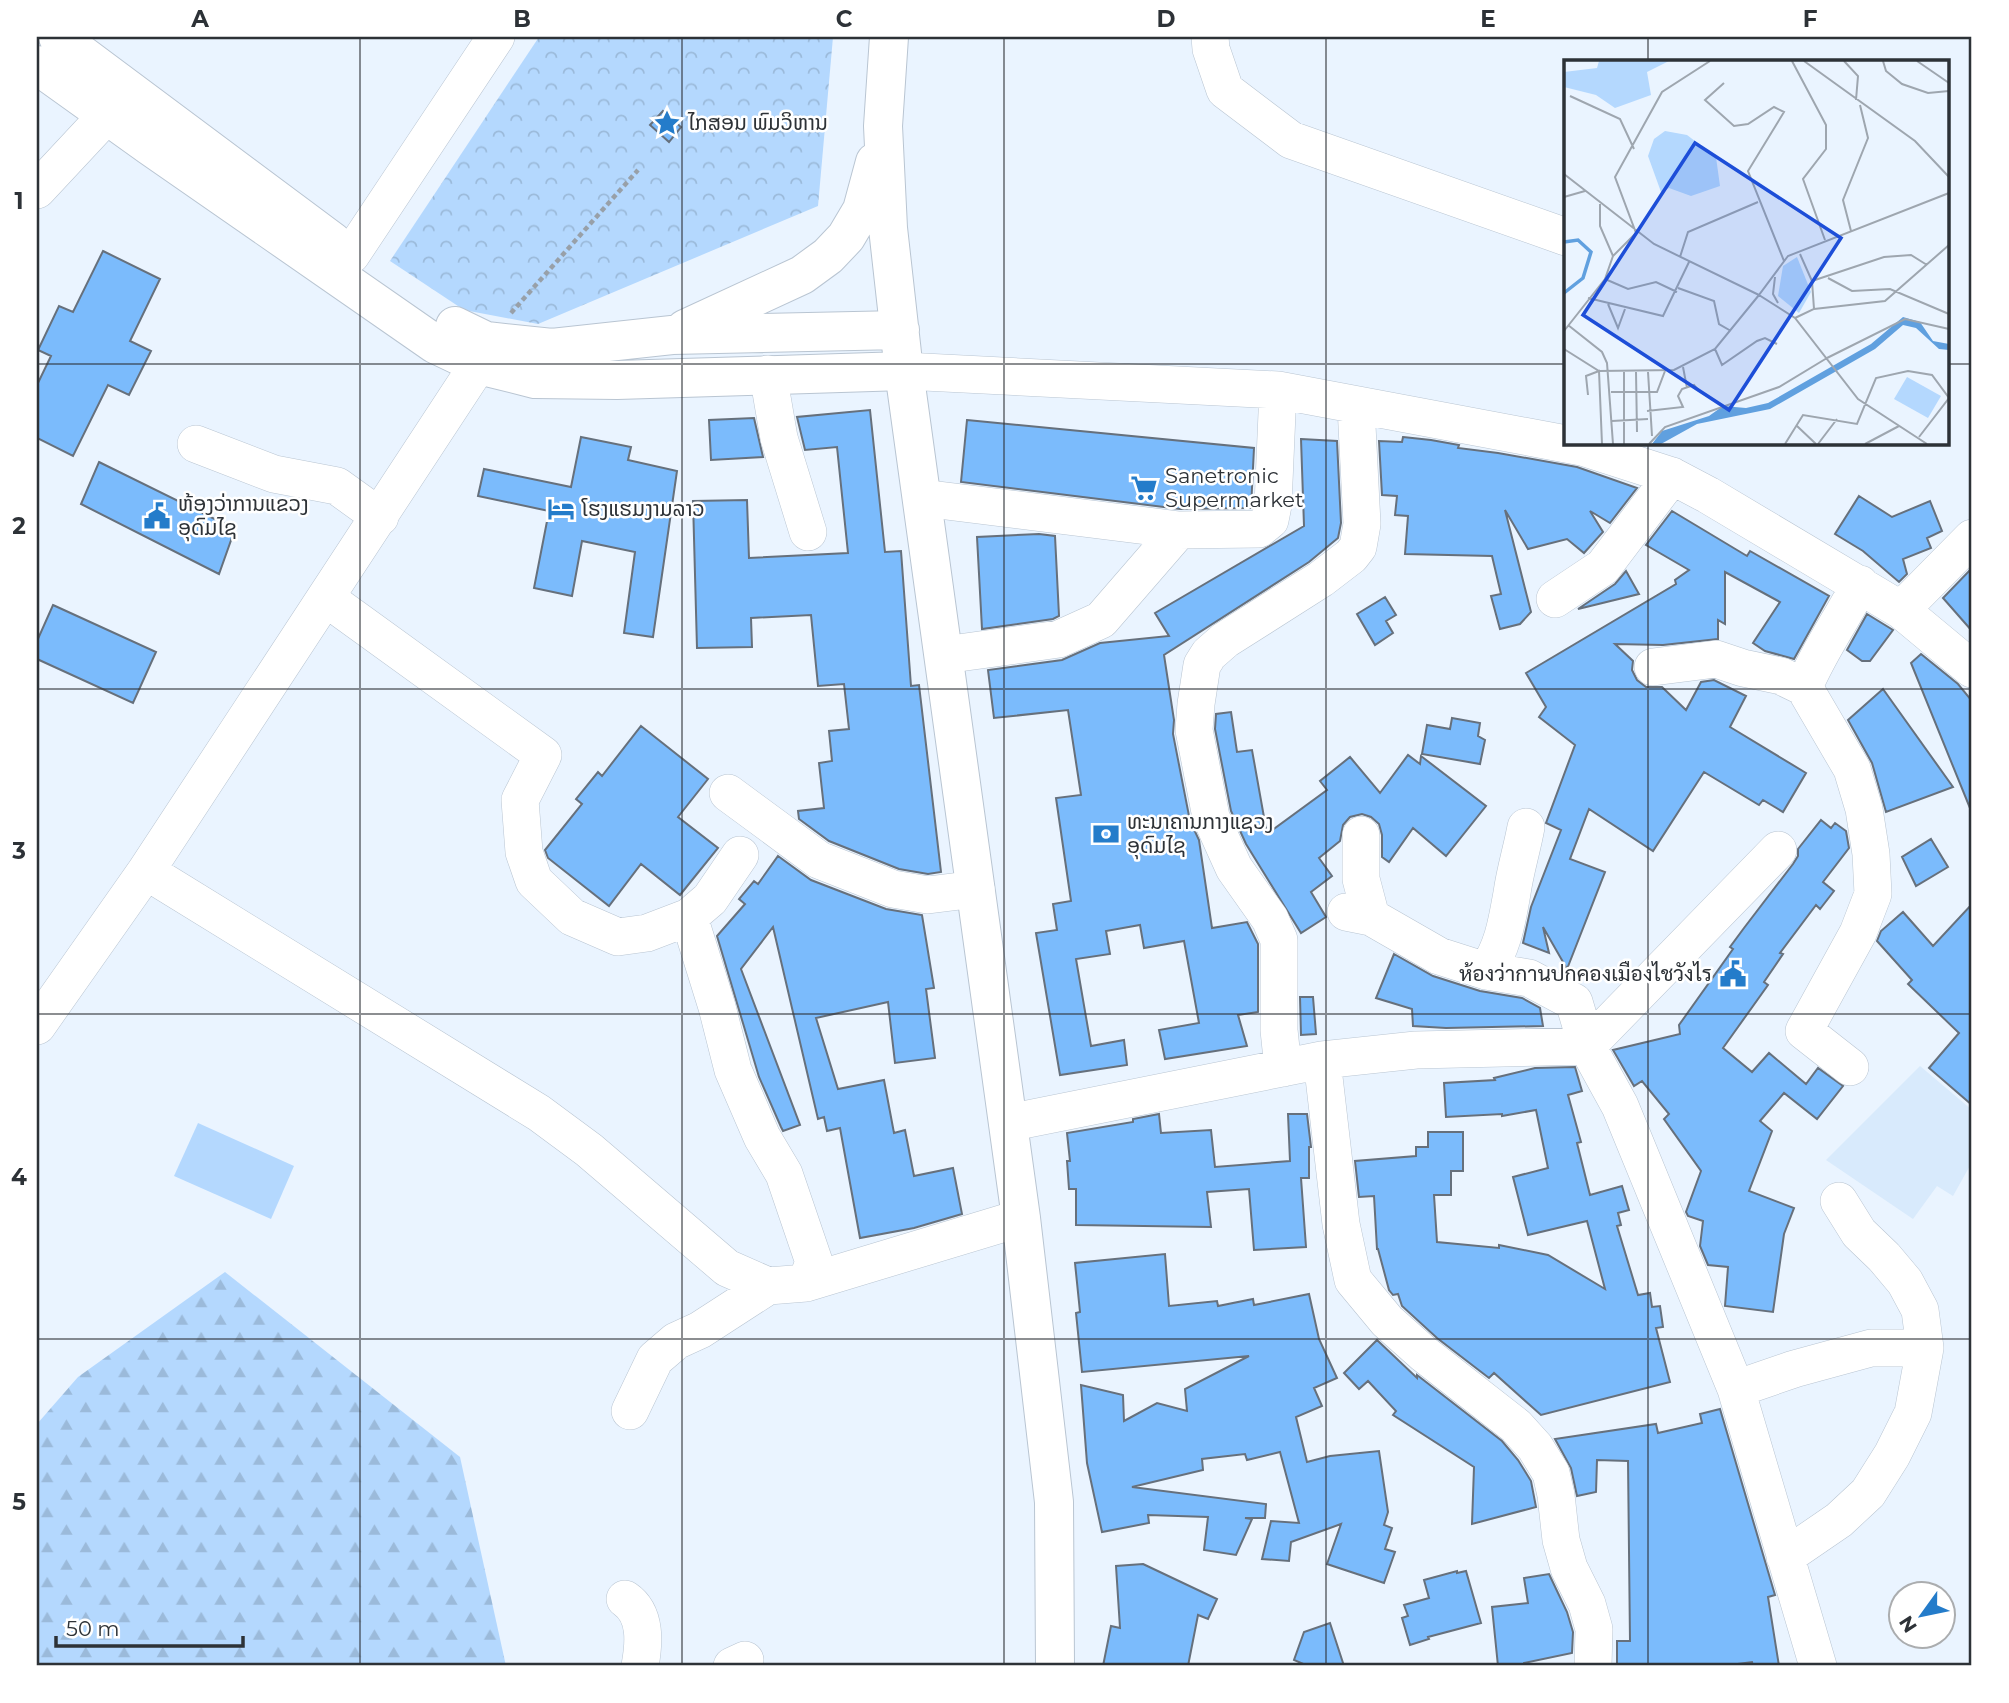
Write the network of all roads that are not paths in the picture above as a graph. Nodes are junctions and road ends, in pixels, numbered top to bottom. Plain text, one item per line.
1 (58, 37) edge
2 (496, 37) edge
3 (889, 37) edge
4 (1210, 37) edge
5 (37, 65) edge
6 (107, 115) junction
7 (883, 125) junction
8 (159, 133) junction
9 (37, 190) edge
10 (1564, 236) edge
11 (351, 255) junction
12 (900, 330) junction
13 (672, 335) junction
14 (486, 349) junction
15 (904, 371) junction
16 (768, 374) junction
17 (1278, 390) junction
18 (1356, 406) junction
19 (1564, 442) edge
20 (196, 444) dead end
21 (1584, 445) edge
22 (1672, 476) junction
23 (922, 498) junction
24 (380, 517) junction
25 (1178, 530) junction
26 (808, 532) dead end
27 (1972, 538) edge
28 (1860, 584) junction
29 (326, 598) junction
30 (1555, 599) dead end
31 (1900, 610) junction
32 (943, 655) junction
33 (1653, 667) dead end
34 (1972, 669) edge
35 (1804, 687) junction
36 (728, 793) dead end
37 (1526, 827) dead end
38 (1362, 835) dead end
39 (1778, 850) dead end
40 (740, 855) dead end
41 (146, 871) junction
42 (976, 889) junction
43 (689, 917) junction
44 (1486, 971) junction
45 (39, 1018) edge
46 (1587, 1046) junction
47 (1322, 1060) junction
48 (1850, 1067) dead end
49 (1283, 1068) junction
50 (1008, 1123) junction
51 (1839, 1201) dead end
52 (1021, 1218) junction
53 (806, 1283) junction
54 (768, 1286) junction
55 (1926, 1348) junction
56 (1736, 1389) junction
57 (630, 1411) dead end
58 (1785, 1557) junction
59 (625, 1600) dead end
60 (640, 1666) edge
61 (1055, 1666) edge
62 (1594, 1666) edge
63 (1818, 1666) edge

1 - 8 main road
2 - 11 street
3 - 7 main road
4 - 10 street
5 - 6 main road
6 - 8 main road
6 - 9 street
7 - 12 main road
7 - 13 main road
8 - 11 main road
8 - 14 main road
11 - 14 main road
12 - 13 main road
12 - 15 main road
13 - 14 main road
14 - 16 main road
14 - 24 street
15 - 16 main road
15 - 17 street
15 - 23 main road
16 - 26 street
17 - 18 street
17 - 25 street
18 - 19 street
18 - 49 street
20 - 24 street
21 - 22 street
22 - 28 street
22 - 30 street
23 - 25 street
23 - 32 main road
24 - 29 street
25 - 32 street
27 - 31 street
28 - 31 street
28 - 35 street
29 - 41 street
29 - 43 street
31 - 34 street
32 - 42 main road
33 - 35 street
35 - 48 street
36 - 42 street
37 - 44 street
38 - 44 street
39 - 46 street
40 - 43 street
41 - 45 street
41 - 54 street
42 - 50 main road
43 - 53 street
44 - 46 street
46 - 47 street
46 - 56 street
47 - 49 street
47 - 62 street
49 - 50 street
50 - 52 main road
51 - 55 street
52 - 53 street
52 - 61 main road
53 - 54 street
54 - 57 street
55 - 56 street
55 - 58 street
56 - 58 street
58 - 63 street
59 - 60 street

